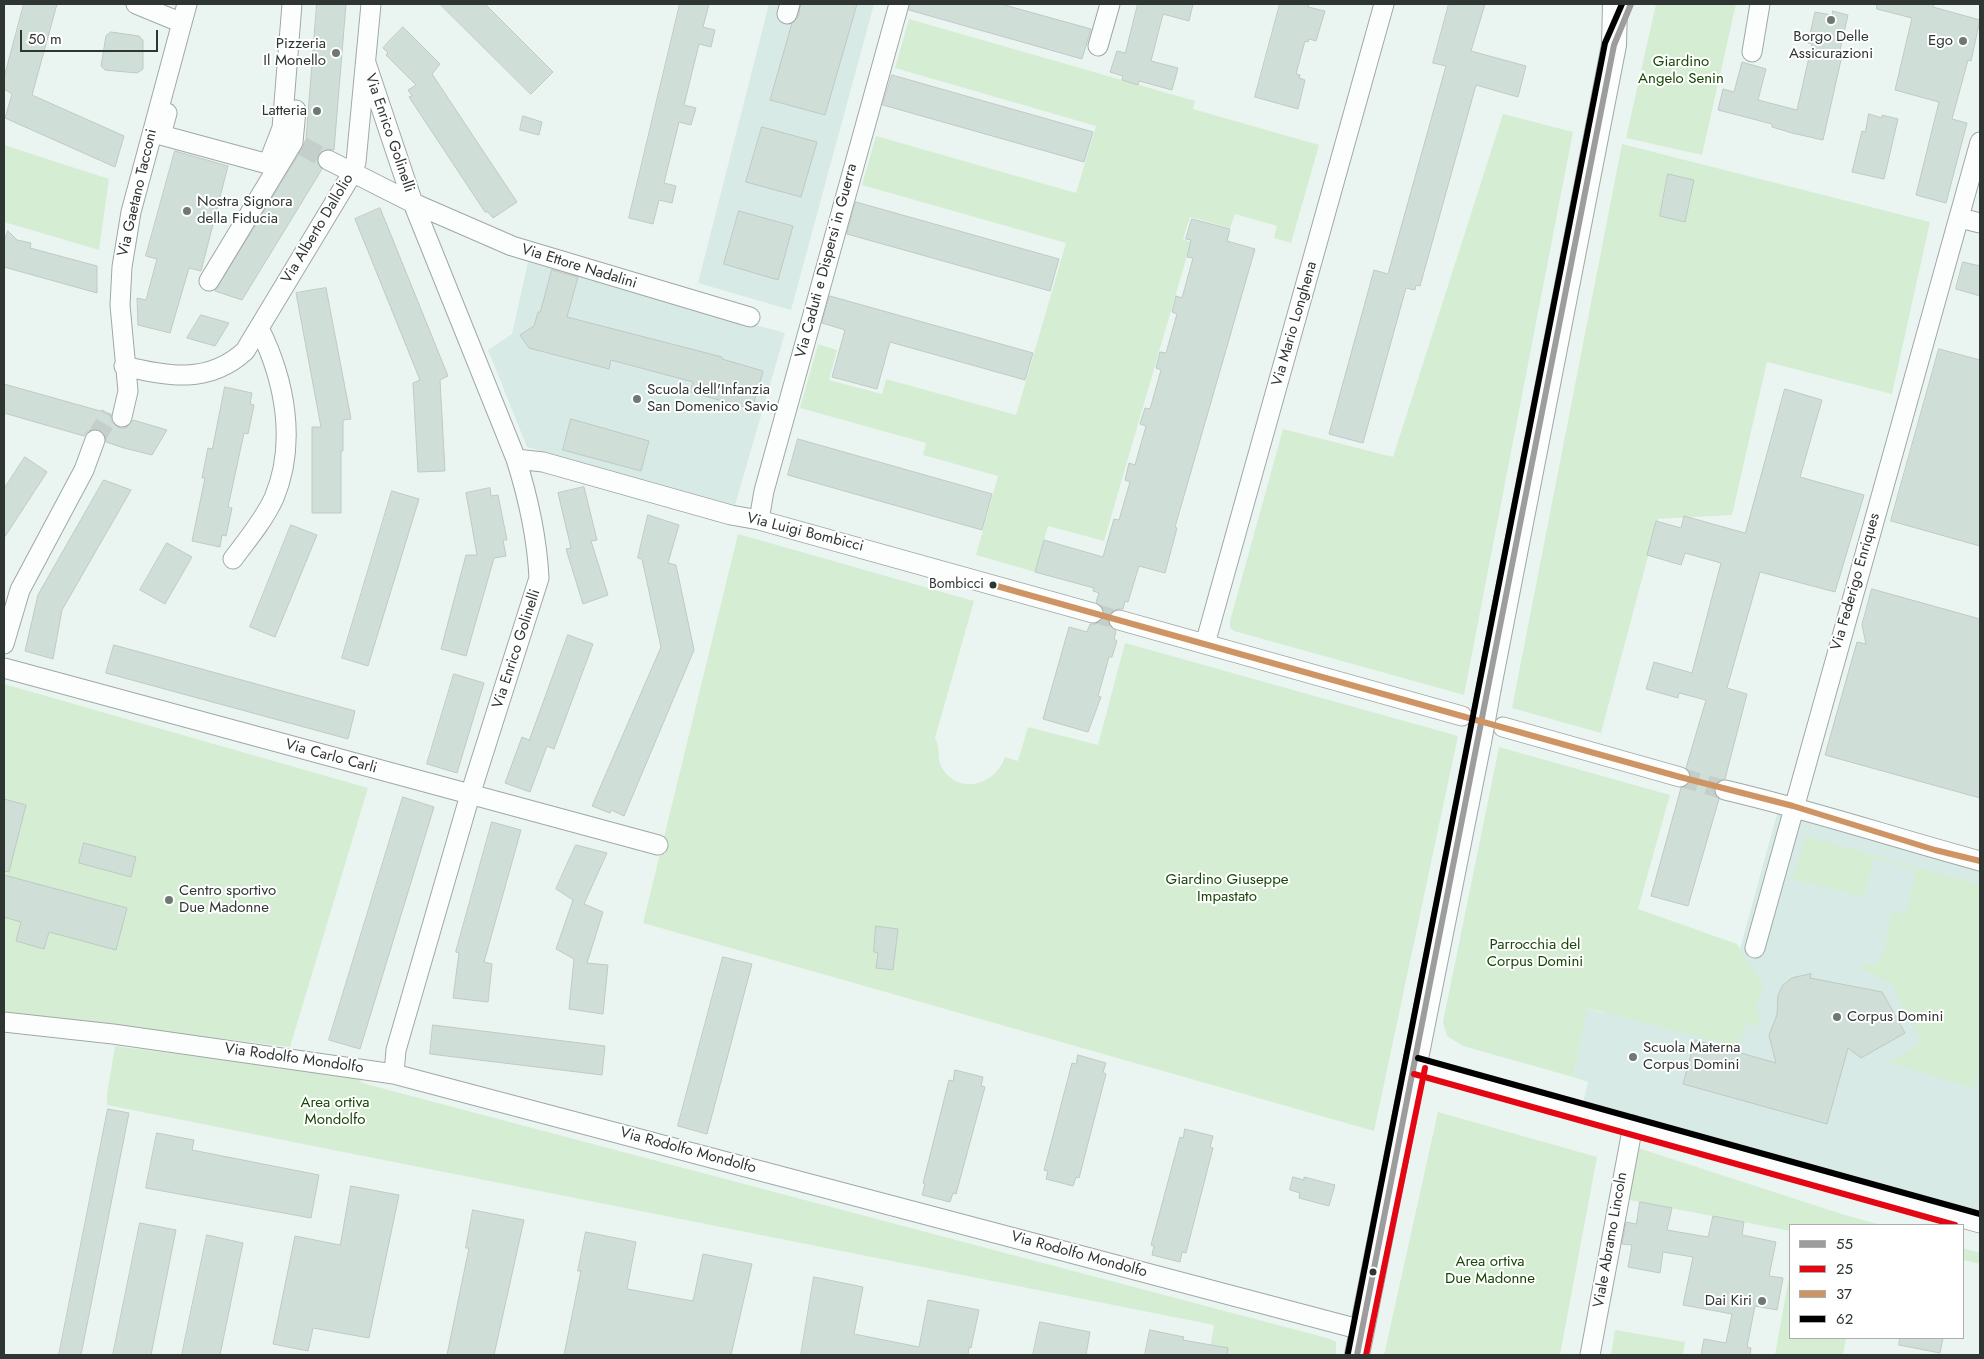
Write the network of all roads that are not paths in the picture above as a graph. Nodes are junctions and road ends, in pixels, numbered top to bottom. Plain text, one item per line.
1 (136, 4) edge
2 (187, 4) edge
3 (197, 4) edge
4 (292, 4) edge
5 (304, 4) edge
6 (371, 4) edge
7 (899, 4) edge
8 (1110, 4) edge
9 (1384, 4) edge
10 (1615, 4) edge
11 (1631, 4) edge
12 (1760, 4) edge
13 (182, 23) junction
14 (1614, 45) junction
15 (1098, 46) dead end
16 (1752, 52) dead end
17 (366, 63) junction
18 (1980, 142) edge
19 (328, 160) tunnel mouth
20 (353, 172) junction
21 (413, 203) junction
22 (1960, 218) junction
23 (1980, 223) edge
24 (209, 281) dead end
25 (750, 317) dead end
26 (259, 328) junction
27 (124, 366) junction
28 (116, 416) tunnel mouth
29 (102, 441) tunnel mouth
30 (516, 460) junction
31 (760, 520) junction
32 (234, 559) dead end
33 (1093, 613) tunnel mouth
34 (1119, 620) tunnel mouth
35 (4, 644) edge
36 (1205, 644) junction
37 (4, 668) edge
38 (1462, 716) dead end
39 (1503, 728) dead end
40 (1680, 777) tunnel mouth
41 (1725, 790) tunnel mouth
42 (470, 795) junction
43 (1793, 806) junction
44 (658, 845) dead end
45 (1980, 861) edge
46 (1755, 948) dead end
47 (4, 1022) edge
48 (1416, 1066) junction
49 (394, 1074) junction
50 (1633, 1125) junction
51 (1980, 1223) edge
52 (1362, 1330) junction
53 (1357, 1355) edge
54 (1590, 1355) edge

1 - 13 street
2 - 13 street, Via Gaetano Tacconi
3 - 4 street
5 - 24 street
6 - 17 street, Via Alberto Dallolio
7 - 31 street, Via Caduti e Dispersi in Guerra
8 - 15 street
9 - 36 street, Via Mario Longhena
10 - 14 main road
11 - 14 main road
12 - 16 street
13 - 27 street, Via Gaetano Tacconi
14 - 48 main road, bridge
17 - 20 street, Via Alberto Dallolio
17 - 21 street, Via Enrico Golinelli
18 - 22 street, Via Federigo Enriques
19 - 20 street, Via Enrico Golinelli
20 - 21 street, Via Enrico Golinelli
20 - 26 street, Via Alberto Dallolio
21 - 25 street, Via Ettore Nadalini
21 - 30 street, Via Enrico Golinelli
22 - 23 street
22 - 43 street, Via Federigo Enriques
26 - 27 street, Via Alberto Dallolio
26 - 32 street
27 - 28 street, Via Gaetano Tacconi
29 - 35 street
30 - 31 street, Via Luigi Bombicci
30 - 42 street, Via Enrico Golinelli
31 - 33 street, Via Luigi Bombicci
34 - 36 street
36 - 38 street
37 - 42 street, Via Carlo Carli
39 - 40 street
41 - 43 street
42 - 44 street, Via Carlo Carli
42 - 49 street, Via Enrico Golinelli
43 - 45 street
43 - 46 street, Via Federigo Enriques
47 - 49 street, Via Rodolfo Mondolfo
48 - 50 street
48 - 52 main road
49 - 52 street, Via Rodolfo Mondolfo
50 - 51 street
50 - 54 street, Viale Abramo Lincoln
52 - 53 main road

